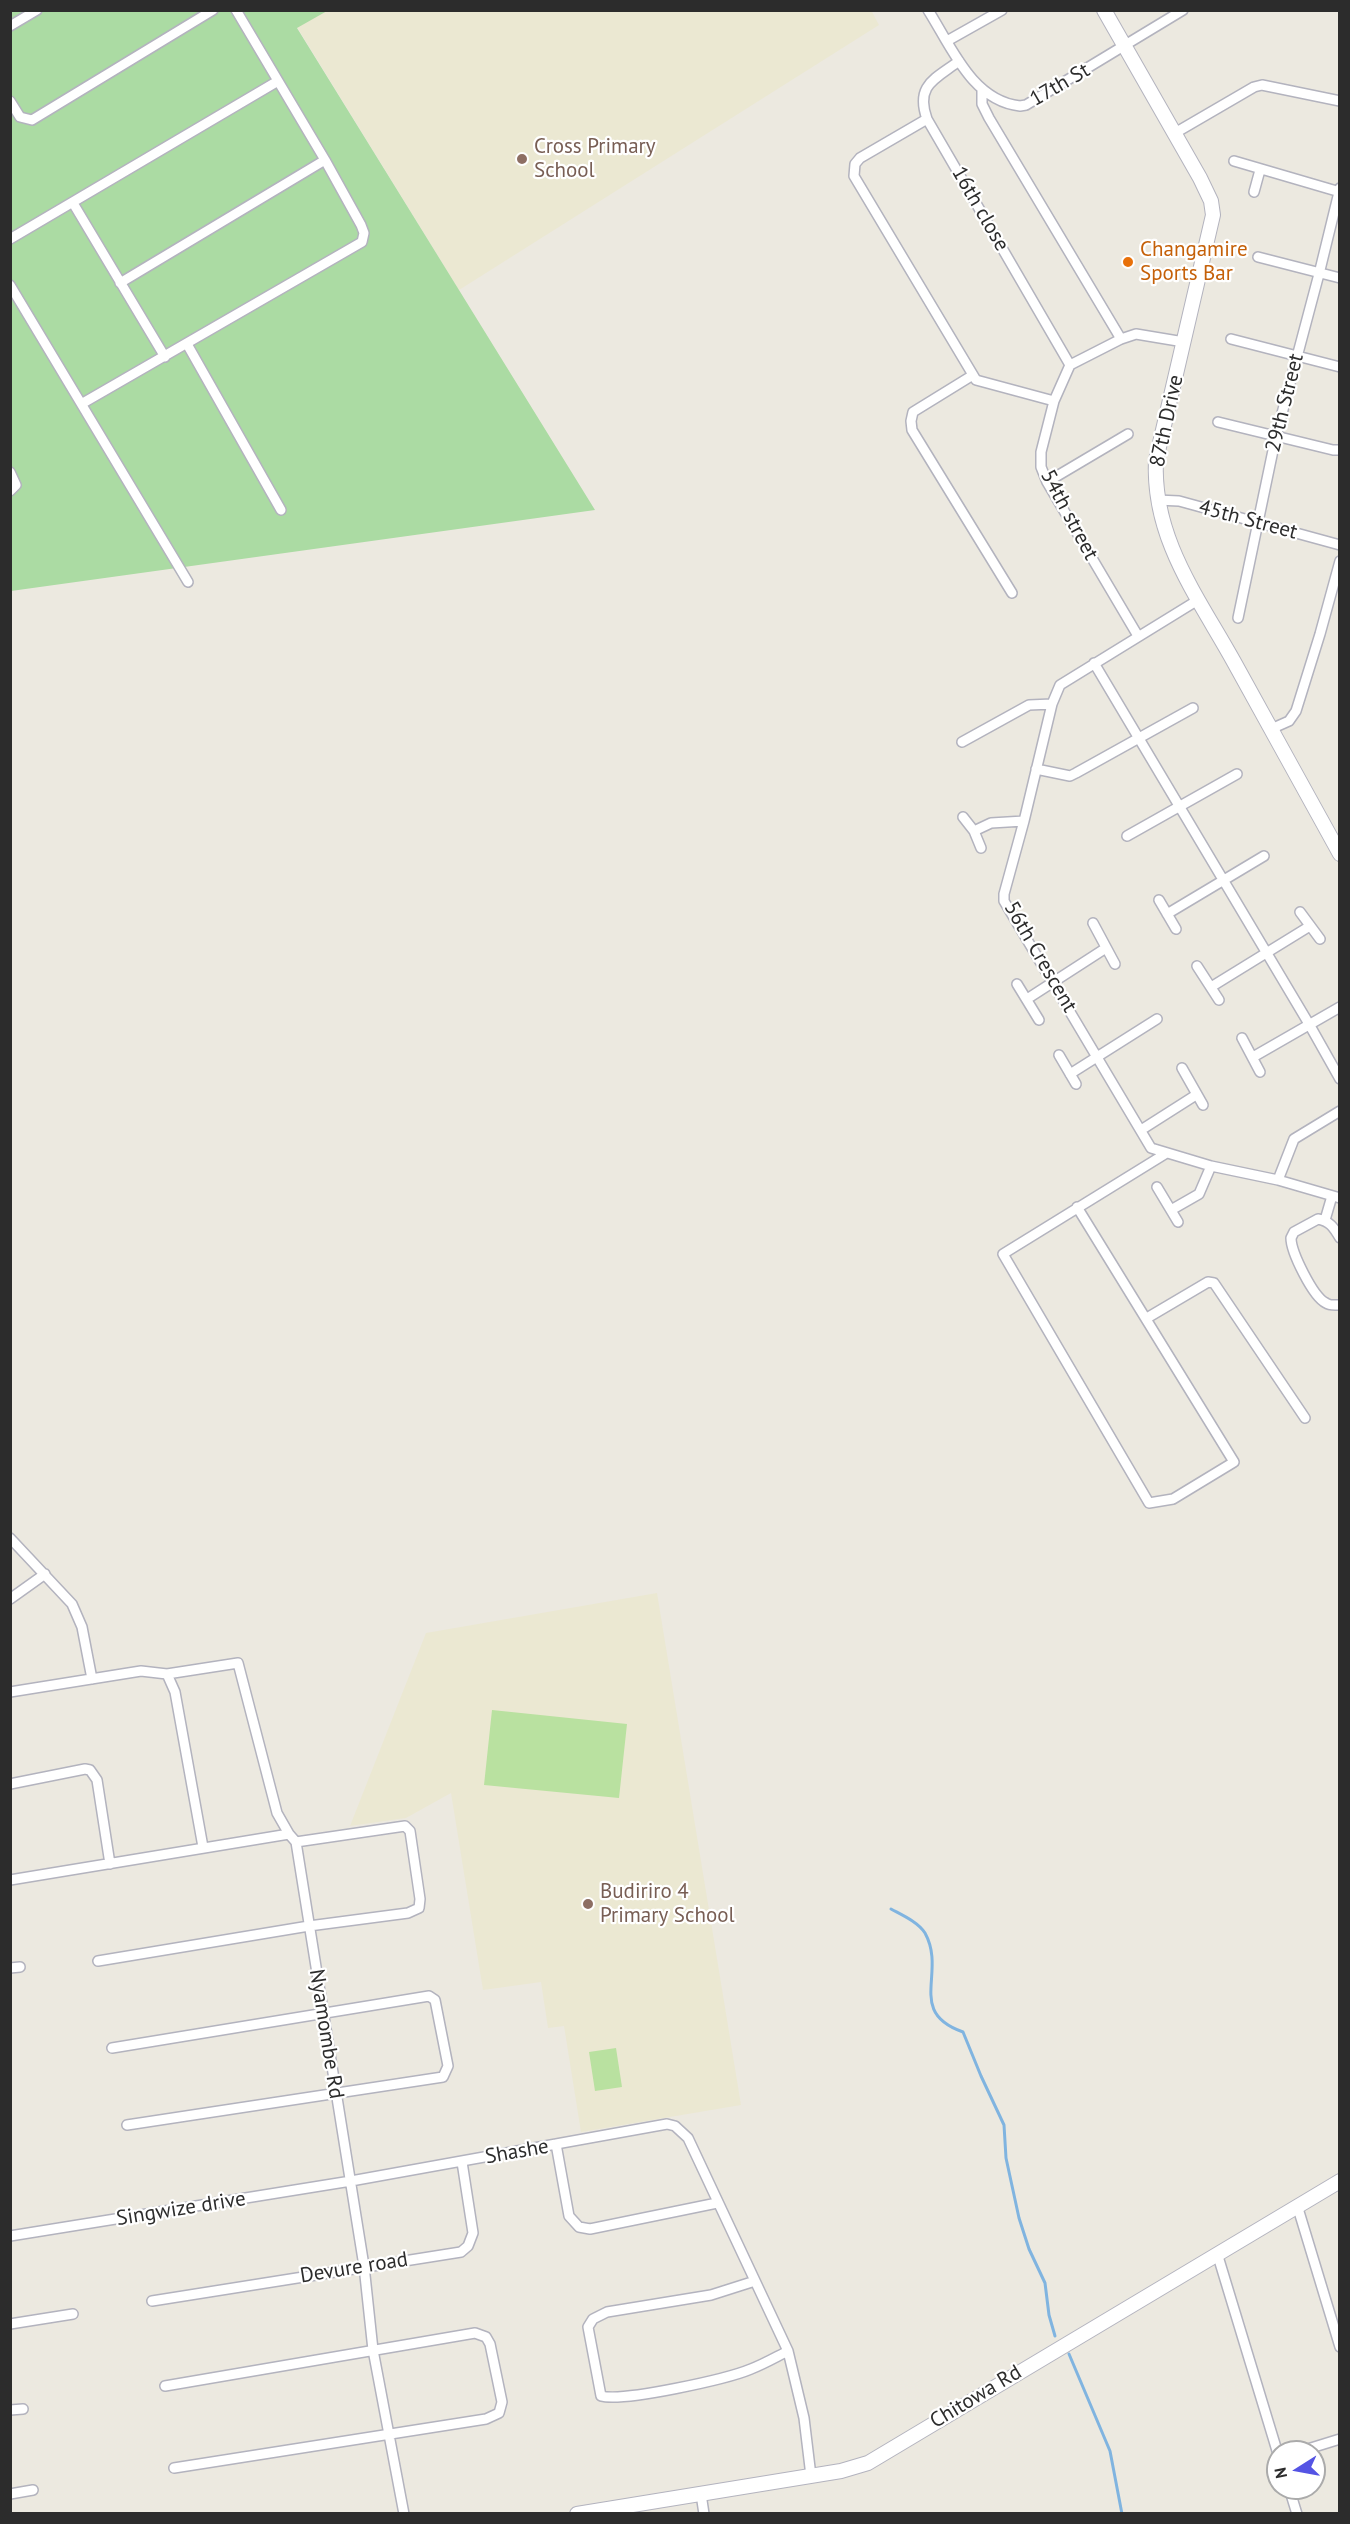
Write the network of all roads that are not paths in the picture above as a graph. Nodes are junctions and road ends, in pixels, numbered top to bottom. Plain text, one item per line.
1 (37, 10) edge
2 (213, 10) edge
3 (236, 10) edge
4 (928, 10) edge
5 (1002, 10) edge
6 (1104, 10) edge
7 (1183, 10) edge
8 (10, 26) edge
9 (947, 41) junction
10 (1126, 47) junction
11 (959, 61) junction
12 (278, 81) junction
13 (982, 91) junction
14 (10, 101) edge
15 (1340, 101) edge
16 (927, 119) junction
17 (1175, 133) junction
18 (325, 160) junction
19 (1234, 161) dead end
20 (1260, 170) junction
21 (1339, 191) edge
22 (1254, 192) dead end
23 (73, 202) junction
24 (10, 239) edge
25 (1258, 257) dead end
26 (1319, 274) junction
27 (1340, 278) edge
28 (120, 283) junction
29 (10, 285) edge
30 (1121, 339) junction
31 (1231, 339) dead end
32 (1184, 342) junction
33 (188, 344) junction
34 (1297, 356) junction
35 (165, 357) junction
36 (1070, 365) junction
37 (1340, 367) edge
38 (973, 375) junction
39 (1054, 401) junction
40 (82, 404) junction
41 (1218, 422) dead end
42 (1128, 434) dead end
43 (1276, 436) junction
44 (1340, 450) edge
45 (10, 472) edge
46 (1047, 482) junction
47 (10, 491) edge
48 (1157, 500) junction
49 (281, 510) dead end
50 (1257, 523) junction
51 (1340, 544) edge
52 (1340, 561) edge
53 (188, 582) dead end
54 (1012, 593) dead end
55 (1198, 600) junction
56 (1238, 618) dead end
57 (1138, 636) junction
58 (1094, 663) junction
59 (1052, 704) junction
60 (1193, 708) dead end
61 (1271, 729) junction
62 (1139, 738) junction
63 (962, 742) dead end
64 (1036, 769) junction
65 (1236, 774) dead end
66 (1179, 807) junction
67 (963, 817) dead end
68 (1024, 821) junction
69 (974, 831) junction
70 (1127, 837) dead end
71 (981, 848) dead end
72 (1340, 854) edge
73 (1264, 856) dead end
74 (1222, 880) junction
75 (1159, 900) dead end
76 (1300, 912) dead end
77 (1167, 914) junction
78 (1093, 923) dead end
79 (1310, 926) junction
80 (1176, 929) dead end
81 (1320, 939) dead end
82 (1106, 948) junction
83 (1267, 953) junction
84 (1115, 964) dead end
85 (1197, 966) dead end
86 (1054, 983) junction
87 (1017, 984) dead end
88 (1211, 987) junction
89 (1027, 999) junction
90 (1219, 1000) dead end
91 (1340, 1007) edge
92 (1157, 1019) dead end
93 (1039, 1020) dead end
94 (1310, 1024) junction
95 (1242, 1038) dead end
96 (1059, 1055) dead end
97 (1098, 1057) junction
98 (1253, 1057) junction
99 (1182, 1068) dead end
100 (1260, 1072) dead end
101 (1070, 1074) junction
102 (1340, 1079) edge
103 (1076, 1084) dead end
104 (1196, 1095) junction
105 (1203, 1105) dead end
106 (1340, 1111) edge
107 (1141, 1130) junction
108 (1165, 1154) junction
109 (1211, 1166) junction
110 (1278, 1180) junction
111 (1157, 1187) dead end
112 (1336, 1197) edge
113 (1077, 1207) junction
114 (1171, 1210) junction
115 (1325, 1220) junction
116 (1178, 1222) dead end
117 (1340, 1238) edge
118 (1340, 1305) edge
119 (1147, 1318) junction
120 (1305, 1418) dead end
121 (10, 1538) edge
122 (45, 1574) junction
123 (10, 1599) edge
124 (167, 1674) junction
125 (92, 1679) junction
126 (10, 1692) edge
127 (10, 1784) edge
128 (292, 1838) junction
129 (203, 1847) junction
130 (110, 1864) junction
131 (10, 1880) edge
132 (309, 1926) junction
133 (98, 1961) dead end
134 (323, 2012) junction
135 (112, 2048) dead end
136 (336, 2095) junction
137 (127, 2125) dead end
138 (556, 2144) junction
139 (462, 2162) junction
140 (351, 2181) junction
141 (1340, 2181) edge
142 (717, 2203) junction
143 (1297, 2205) junction
144 (10, 2236) edge
145 (1217, 2253) junction
146 (364, 2266) junction
147 (755, 2281) junction
148 (152, 2301) dead end
149 (73, 2314) dead end
150 (10, 2324) edge
151 (1340, 2347) edge
152 (373, 2350) junction
153 (788, 2351) junction
154 (165, 2386) dead end
155 (23, 2409) dead end
156 (10, 2410) edge
157 (389, 2435) junction
158 (1274, 2440) edge
159 (174, 2468) dead end
160 (811, 2476) junction
161 (33, 2490) dead end
162 (701, 2493) junction
163 (10, 2494) edge
164 (593, 2512) edge
165 (404, 2514) edge
166 (577, 2514) edge
167 (704, 2514) edge

1 - 8 street
2 - 14 street
3 - 12 street
4 - 9 street, 17th St
5 - 9 street
6 - 10 street, 87th Drive
7 - 10 street, 17th St
9 - 11 street, 17th St
10 - 13 street, 17th St
10 - 17 street, 87th Drive
11 - 13 street, 17th St
11 - 16 street, 16th close
12 - 18 street
12 - 23 street
13 - 30 street
15 - 17 street
16 - 36 street, 16th close
16 - 38 street
17 - 32 street, 87th Drive
18 - 28 street
18 - 33 street
19 - 20 street
20 - 21 street
20 - 22 street
21 - 26 street, 29th Street
23 - 24 street
23 - 28 street
25 - 26 street
26 - 27 street
26 - 34 street, 29th Street
28 - 35 street
29 - 40 street
30 - 32 street
30 - 36 street
31 - 34 street
32 - 48 street, 87th Drive
33 - 35 street
33 - 49 street
34 - 37 street
34 - 43 street, 29th Street
35 - 40 street
36 - 39 street, 54th street
38 - 39 street
38 - 54 street
39 - 46 street, 54th street
40 - 53 street
41 - 43 street
42 - 46 street
43 - 44 street
43 - 50 street, 29th Street
45 - 47 street
46 - 57 street, 54th street
48 - 50 street, 45th Street
48 - 55 street, 87th Drive
50 - 51 street, 45th Street
50 - 56 street, 29th Street
52 - 61 street
55 - 57 street, 56th Crescent
55 - 61 street, 87th Drive
57 - 58 street, 56th Crescent
58 - 59 street, 56th Crescent
58 - 62 street
59 - 63 street
59 - 64 street, 56th Crescent
60 - 62 street
61 - 72 street, 87th Drive
62 - 64 street
62 - 66 street
64 - 68 street, 56th Crescent
65 - 66 street
66 - 70 street
66 - 74 street
67 - 69 street
68 - 69 street
68 - 86 street, 56th Crescent
69 - 71 street
73 - 74 street
74 - 77 street
74 - 83 street
75 - 77 street
76 - 79 street
77 - 80 street
78 - 82 street
79 - 81 street
79 - 83 street
82 - 84 street
82 - 86 street
83 - 88 street
83 - 94 street
85 - 88 street
86 - 89 street
86 - 97 street, 56th Crescent
87 - 89 street
88 - 90 street
89 - 93 street
91 - 94 street
92 - 97 street
94 - 98 street
94 - 102 street
95 - 98 street
96 - 101 street
97 - 101 street
97 - 107 street, 56th Crescent
98 - 100 street
99 - 104 street
101 - 103 street
104 - 105 street
104 - 107 street
106 - 110 street
107 - 108 street, 56th Crescent
108 - 109 street, 56th Crescent
108 - 113 street
109 - 110 street, 56th Crescent
109 - 114 street
110 - 112 street, 56th Crescent
111 - 114 street
112 - 115 street
113 - 119 street
113 - 119 street
114 - 116 street
115 - 117 street
115 - 118 street
119 - 120 street
121 - 122 street
122 - 123 street
122 - 125 street
124 - 125 street
124 - 128 street, Nyamombe Rd
124 - 129 street
125 - 126 street
127 - 130 street
128 - 129 street
128 - 132 street, Nyamombe Rd
128 - 132 street
129 - 130 street
130 - 131 street
132 - 133 street
132 - 134 street, Nyamombe Rd
134 - 135 street
134 - 136 street, Nyamombe Rd
134 - 136 street
136 - 137 street
136 - 140 street, Nyamombe Rd
138 - 139 street, Shashe
138 - 142 street, Shashe
138 - 142 street
139 - 140 street, Shashe
139 - 146 street, Devure road
140 - 144 street, Singwize drive
140 - 146 street, Nyamombe Rd
141 - 143 street, Chitowa Rd
142 - 147 street
143 - 145 street, Chitowa Rd
143 - 151 street
145 - 158 street
145 - 160 street, Chitowa Rd
146 - 148 street, Devure road
146 - 152 street, Nyamombe Rd
147 - 153 street
147 - 153 street
149 - 150 street
152 - 154 street
152 - 157 street, Nyamombe Rd
152 - 157 street
153 - 160 street
155 - 156 street
157 - 159 street
157 - 165 street, Nyamombe Rd
160 - 162 street, Chitowa Rd
161 - 163 street
162 - 164 street, Chitowa Rd
162 - 167 street
164 - 166 street, Chitowa Rd

